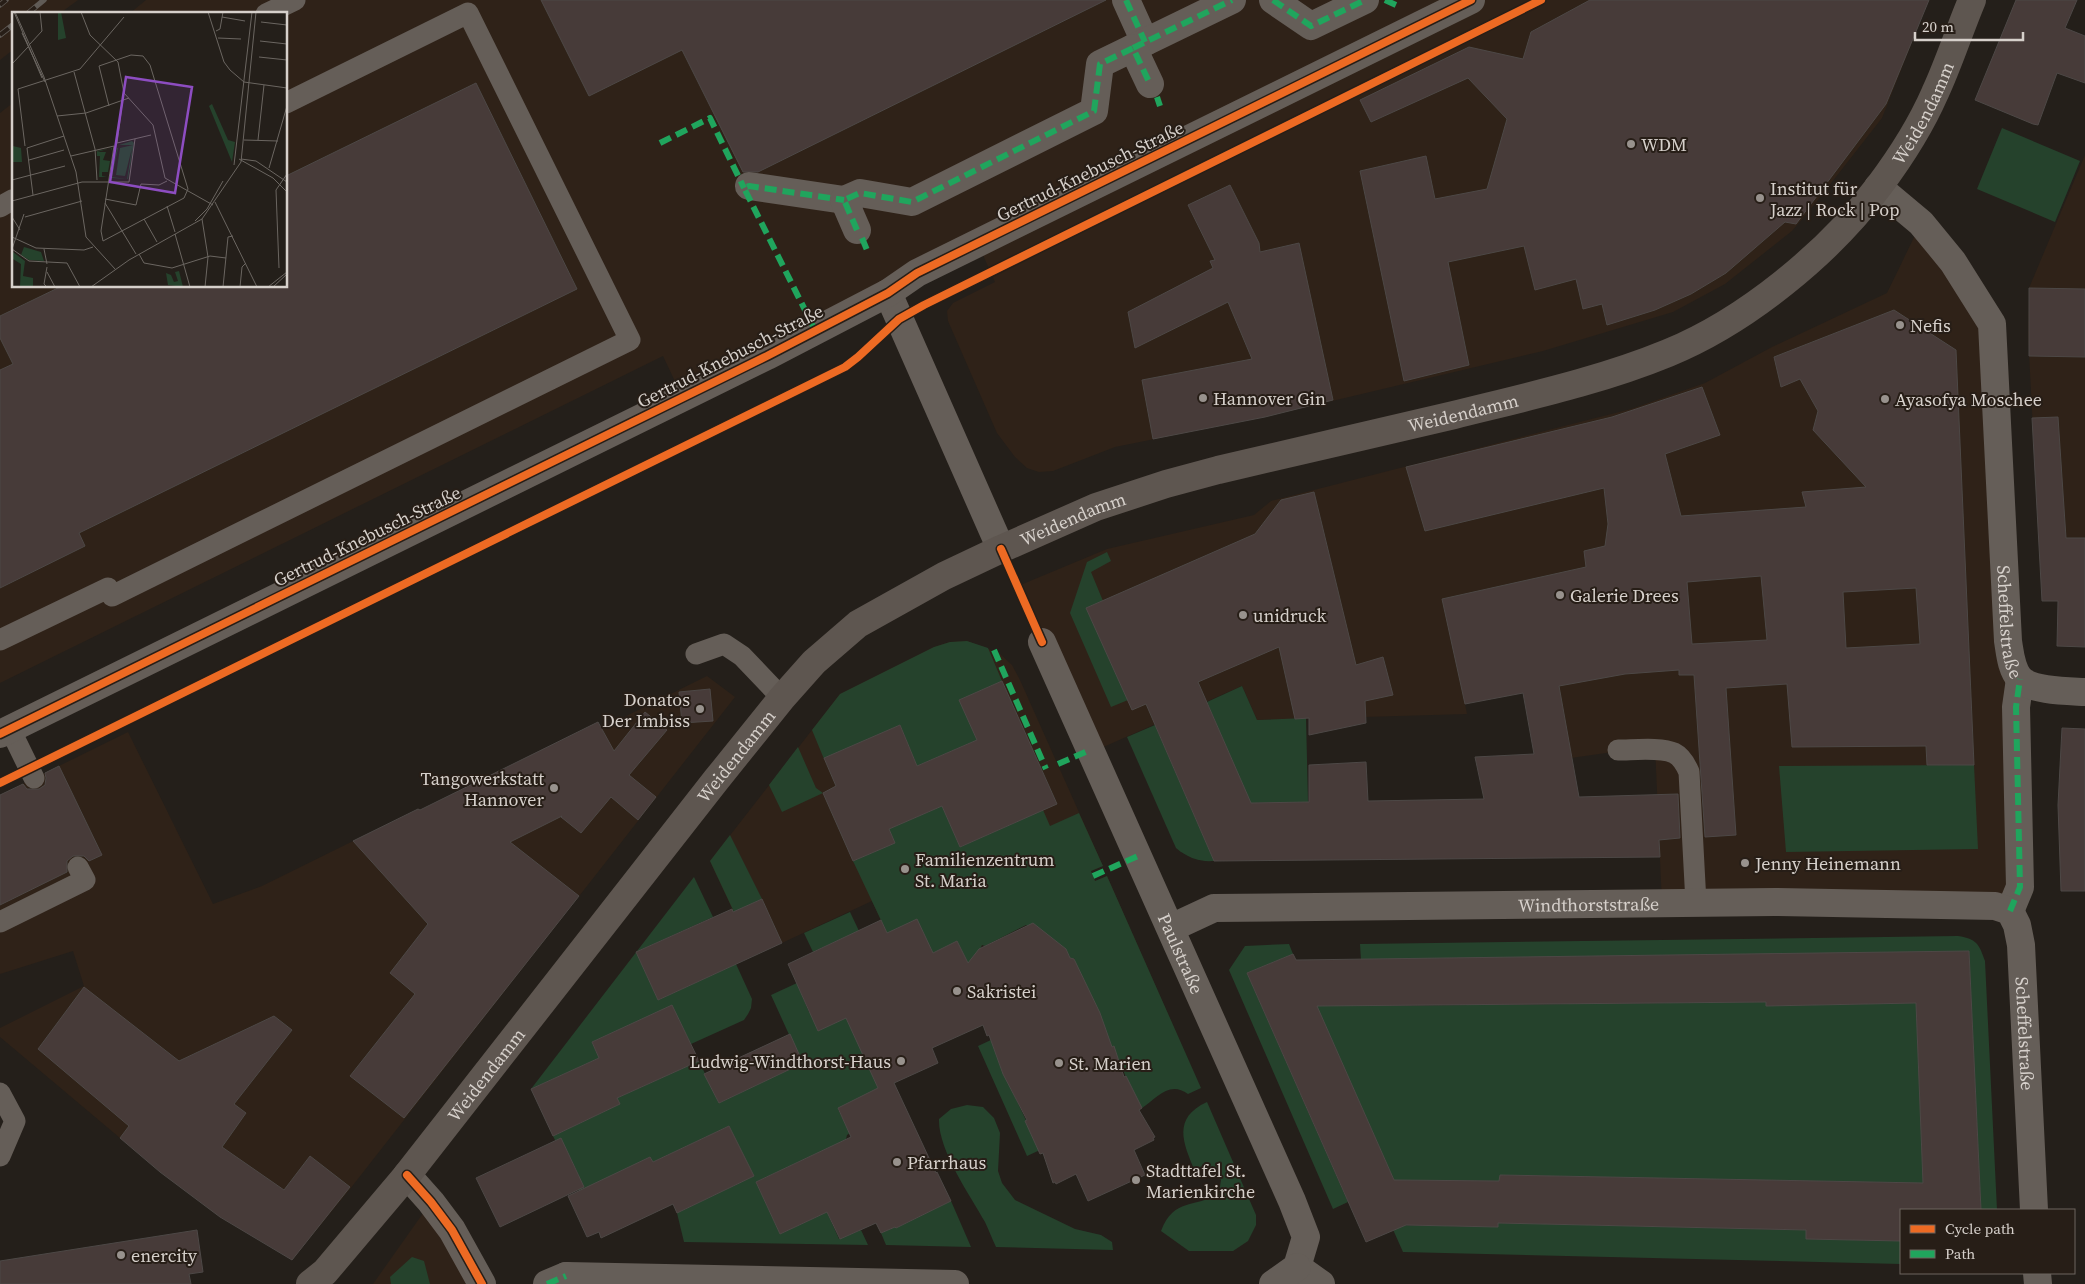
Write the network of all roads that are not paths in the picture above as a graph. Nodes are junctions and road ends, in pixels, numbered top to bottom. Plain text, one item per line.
1 (295, 0) edge
2 (1126, 0) edge
3 (1232, 0) edge
4 (1273, 0) edge
5 (1365, 0) edge
6 (1471, 0) edge
7 (1972, 0) edge
8 (465, 6) edge
9 (270, 12) edge
10 (1139, 45) junction
11 (1156, 96) dead end
12 (288, 102) edge
13 (749, 186) dead end
14 (1878, 187) junction
15 (12, 200) edge
16 (844, 200) junction
17 (0, 207) edge
18 (862, 240) dead end
19 (888, 293) junction
20 (1001, 549) junction
21 (0, 640) edge
22 (1042, 642) dead end
23 (696, 654) dead end
24 (2020, 679) junction
25 (2085, 692) edge
26 (782, 698) junction
27 (3, 731) edge
28 (1618, 750) dead end
29 (34, 778) dead end
30 (78, 867) dead end
31 (1696, 903) junction
32 (2010, 911) junction
33 (0, 922) edge
34 (1171, 928) junction
35 (0, 1093) edge
36 (0, 1156) edge
37 (407, 1175) junction
38 (2034, 1209) edge
39 (1297, 1267) junction
40 (557, 1280) edge
41 (310, 1284) edge
42 (482, 1284) edge
43 (955, 1284) edge
44 (1273, 1284) edge
45 (1321, 1284) edge

1 - 9 lane
2 - 10 street
3 - 10 street
4 - 5 street
6 - 19 street, Gertrud-Knebusch-Straße
7 - 14 main road, Weidendamm
8 - 12 lane
8 - 21 lane
10 - 11 street
10 - 16 street
13 - 16 street
14 - 20 main road, Weidendamm
14 - 24 street, Scheffelstraße
15 - 17 lane
16 - 18 street
19 - 20 street
19 - 27 street, Gertrud-Knebusch-Straße
20 - 26 main road, Weidendamm
22 - 34 street, Paulstraße
23 - 26 lane
24 - 25 street
24 - 32 street, Scheffelstraße
26 - 37 main road, Weidendamm
27 - 29 lane
28 - 31 lane
30 - 33 lane
31 - 32 street, Windthorststraße
31 - 34 street, Windthorststraße
32 - 38 street, Scheffelstraße
34 - 39 street, Paulstraße
35 - 36 lane
37 - 41 main road, Weidendamm
37 - 42 street
39 - 44 street
39 - 45 street
40 - 43 street

